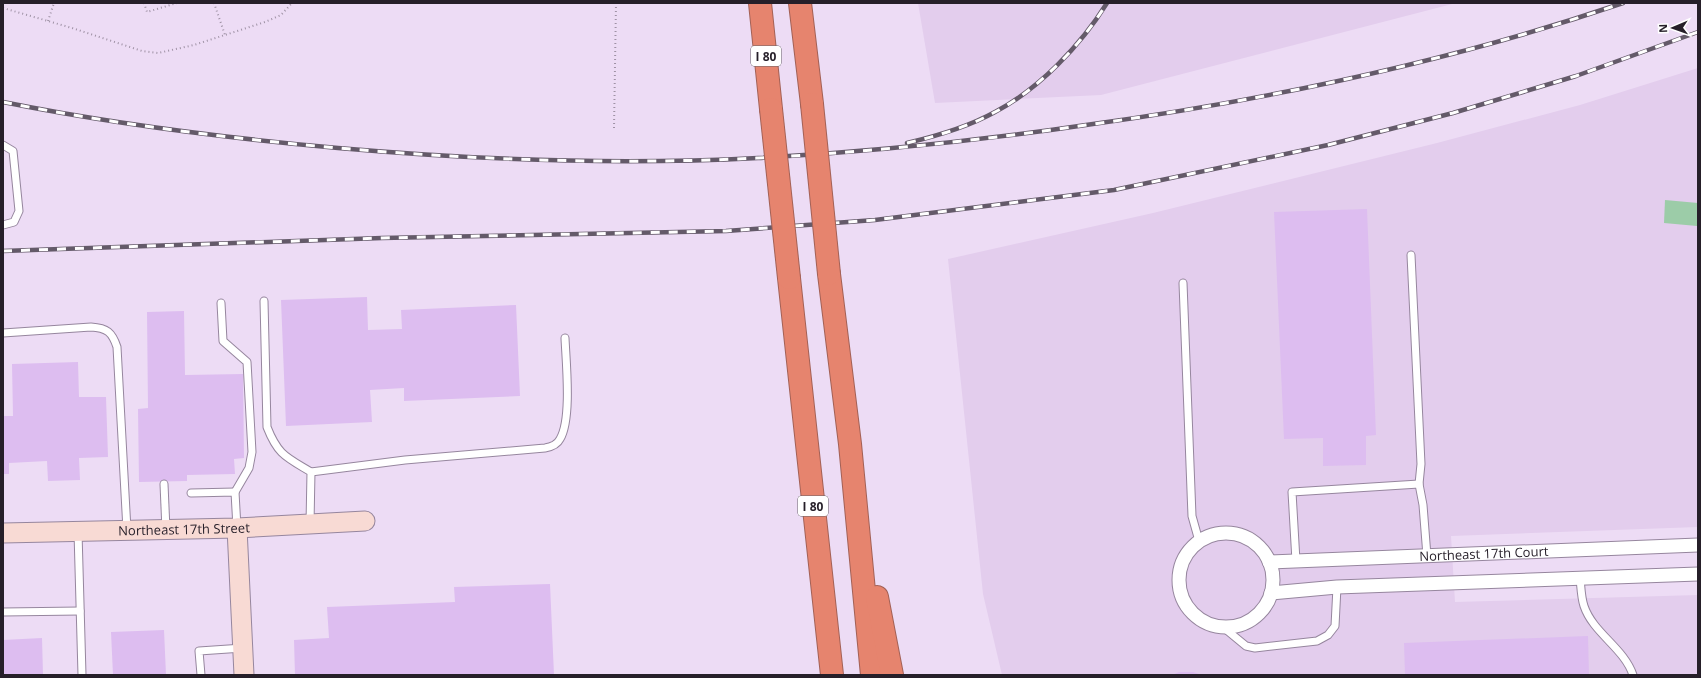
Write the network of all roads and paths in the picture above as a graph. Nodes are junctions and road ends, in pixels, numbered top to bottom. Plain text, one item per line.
1 (54, 3) edge
2 (144, 3) edge
3 (178, 3) edge
4 (214, 3) edge
5 (292, 3) edge
6 (616, 3) edge
7 (760, 3) edge
8 (3, 8) edge
9 (801, 8) edge
10 (48, 21) junction
11 (224, 35) junction
12 (614, 128) dead end
13 (3, 145) edge
14 (3, 225) edge
15 (1411, 255) dead end
16 (1183, 283) dead end
17 (264, 301) dead end
18 (221, 303) dead end
19 (3, 333) edge
20 (565, 338) dead end
21 (795, 338) junction
22 (850, 444) junction
23 (311, 472) junction
24 (164, 484) dead end
25 (1419, 484) junction
26 (235, 492) junction
27 (191, 493) dead end
28 (365, 521) dead end
29 (310, 524) junction
30 (237, 528) junction
31 (166, 530) junction
32 (127, 531) junction
33 (78, 532) junction
34 (3, 534) edge
35 (1199, 541) junction
36 (1698, 545) edge
37 (1427, 556) junction
38 (1296, 561) junction
39 (1269, 562) junction
40 (1698, 574) edge
41 (1580, 578) junction
42 (1337, 587) junction
43 (1271, 593) junction
44 (80, 611) junction
45 (3, 612) edge
46 (1223, 627) junction
47 (243, 648) junction
48 (82, 675) edge
49 (201, 675) edge
50 (244, 675) edge
51 (816, 675) edge
52 (832, 675) edge
53 (872, 675) edge
54 (892, 675) edge
55 (1633, 675) edge

1 - 10 path
2 - 3 path
4 - 11 path
5 - 11 path
6 - 12 path
7 - 21 highway, I 80, bridge
8 - 10 path
9 - 22 highway, bridge
10 - 11 path
13 - 14 lane
15 - 25 lane
16 - 35 lane
17 - 23 lane
18 - 26 lane
19 - 32 lane
20 - 23 lane
21 - 51 highway
21 - 52 highway, I 80
22 - 53 highway
22 - 54 highway
23 - 29 lane
24 - 31 lane
25 - 37 lane
25 - 38 lane
26 - 27 lane
26 - 30 lane
28 - 29 street, Northeast 17th Street
29 - 30 street, Northeast 17th Street
30 - 31 street, Northeast 17th Street
30 - 47 street
31 - 32 street, Northeast 17th Street
32 - 33 street, Northeast 17th Street
33 - 34 street, Northeast 17th Street
33 - 44 lane
35 - 39 street
35 - 46 street
36 - 37 street, Northeast 17th Court
37 - 38 street, Northeast 17th Court
38 - 39 street, Northeast 17th Court
39 - 43 street
40 - 41 street
41 - 42 street
41 - 55 lane
42 - 43 street
42 - 46 lane
43 - 46 street
44 - 45 lane
44 - 48 lane
47 - 49 lane
47 - 50 street

